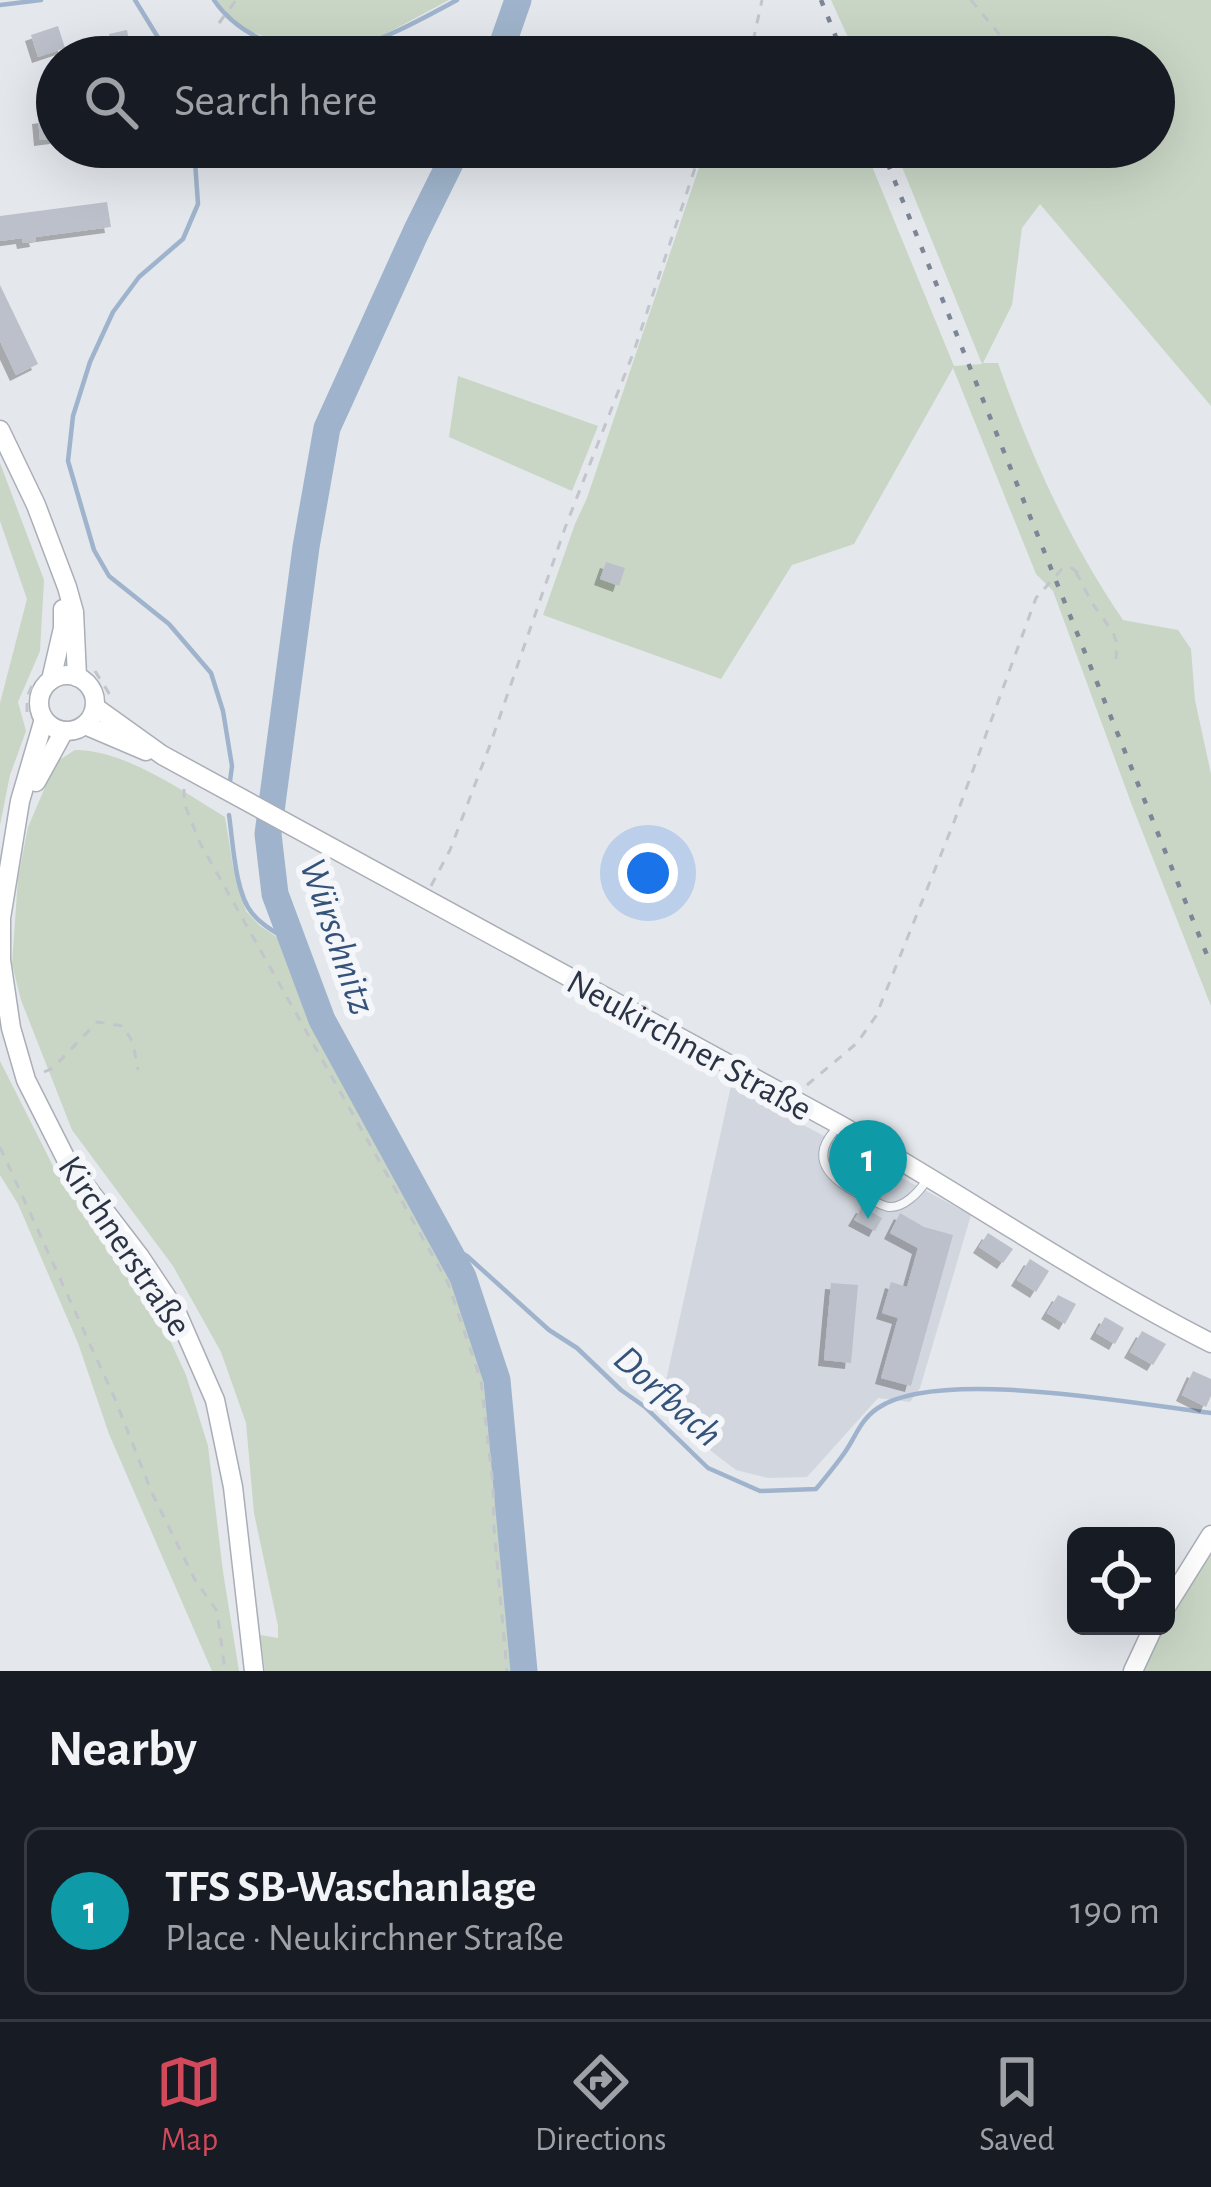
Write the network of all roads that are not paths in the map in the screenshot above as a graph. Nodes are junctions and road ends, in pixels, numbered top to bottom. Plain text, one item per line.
1 (0, 430) edge
2 (68, 587) junction
3 (76, 667) junction
4 (45, 678) junction
5 (90, 716) junction
6 (44, 719) junction
7 (64, 731) junction
8 (16, 824) junction
9 (840, 1125) junction
10 (929, 1176) junction
11 (1211, 1343) edge
12 (1211, 1535) edge
13 (1175, 1593) edge
14 (1150, 1635) edge
15 (254, 1671) edge
16 (1133, 1671) edge

1 - 2 street
2 - 3 street
2 - 4 street
3 - 4 street
3 - 5 street
4 - 6 street
5 - 7 street
5 - 9 street, Neukirchner Straße
6 - 7 street
6 - 8 street, Kirchnerstraße
7 - 8 street, Kirchnerstraße
8 - 15 street, Kirchnerstraße
9 - 10 street, Neukirchner Straße
9 - 10 lane
10 - 11 street, Neukirchner Straße
12 - 13 street
14 - 16 street

